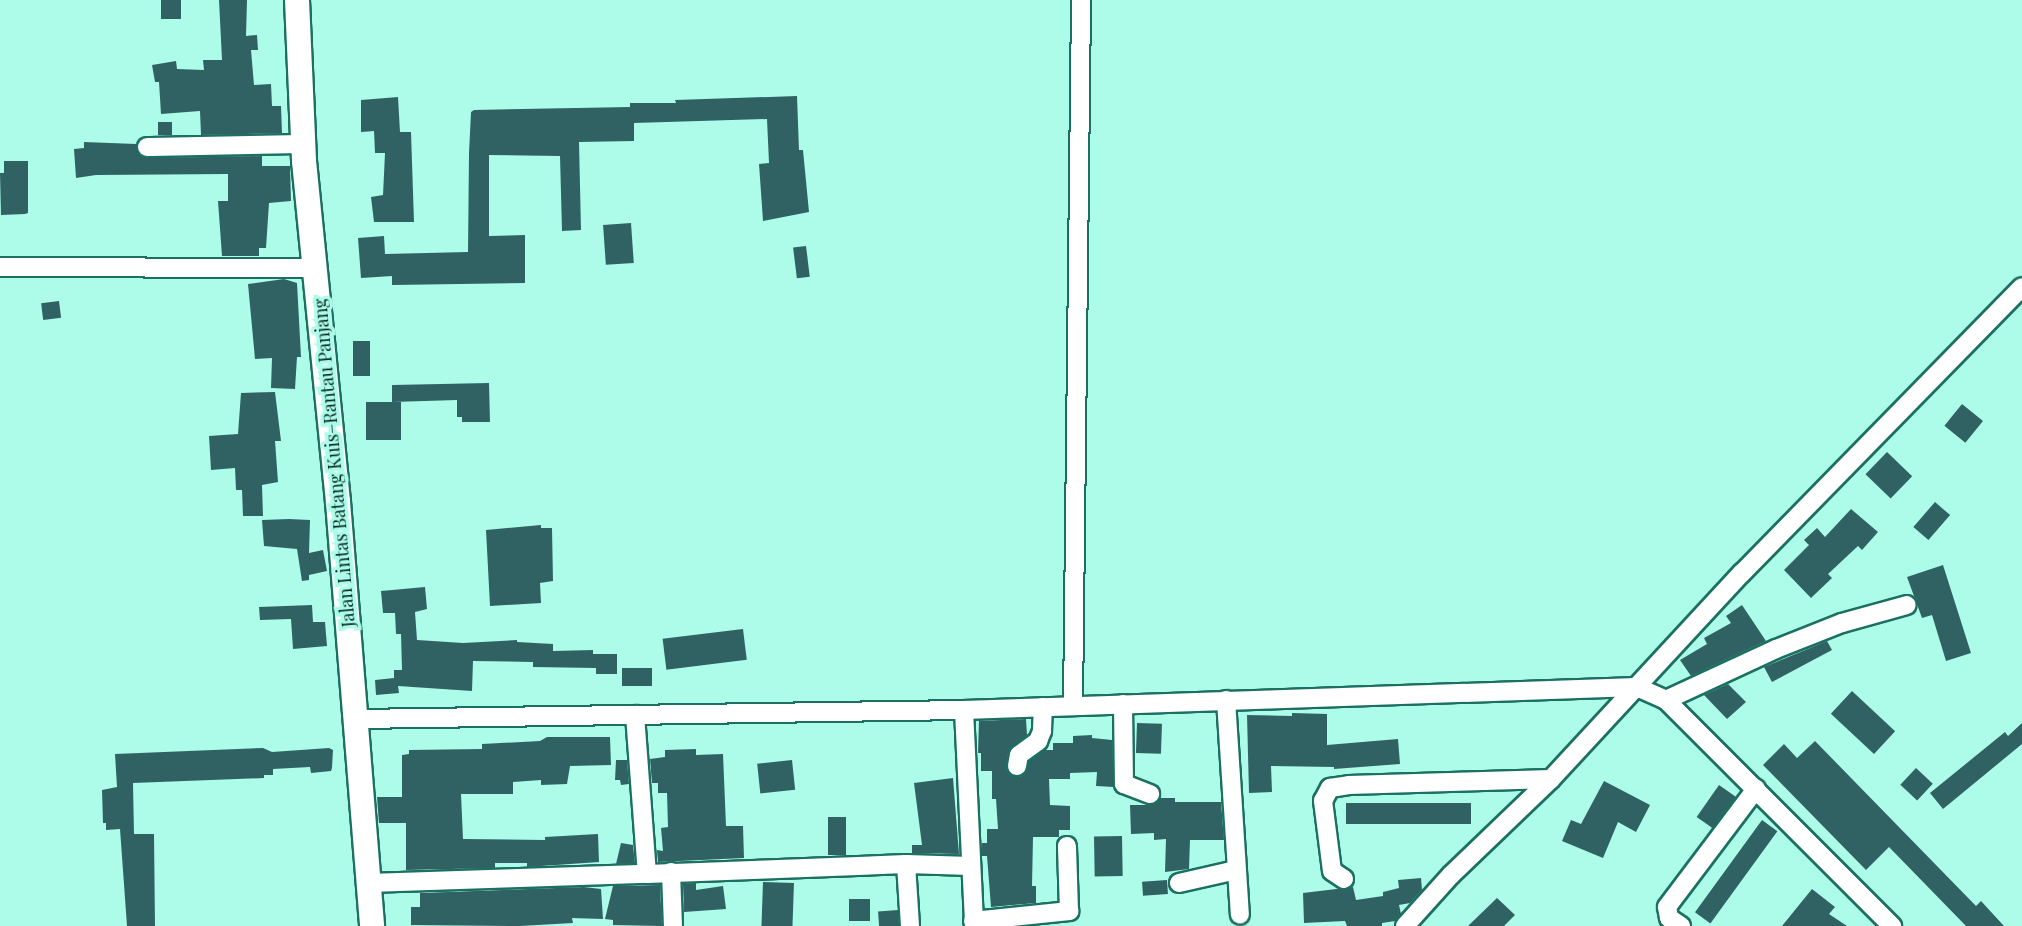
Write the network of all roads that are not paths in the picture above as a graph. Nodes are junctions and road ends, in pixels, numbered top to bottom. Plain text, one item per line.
1 (297, 0) edge
2 (1082, 0) edge
3 (303, 144) junction
4 (147, 148) dead end
5 (0, 267) edge
6 (315, 268) junction
7 (2022, 286) edge
8 (1908, 605) dead end
9 (1637, 687) junction
10 (1226, 700) junction
11 (1667, 700) junction
12 (1123, 704) junction
13 (1073, 706) junction
14 (1043, 707) junction
15 (964, 710) junction
16 (635, 715) junction
17 (357, 719) junction
18 (1017, 766) dead end
19 (1551, 779) junction
20 (1756, 789) junction
21 (1150, 794) dead end
22 (1067, 846) dead end
23 (906, 864) junction
24 (971, 866) junction
25 (1236, 870) junction
26 (671, 872) junction
27 (647, 874) junction
28 (1344, 878) dead end
29 (369, 883) junction
30 (1179, 883) dead end
31 (1240, 915) dead end
32 (973, 923) edge
33 (372, 926) edge
34 (673, 926) edge
35 (910, 926) edge
36 (1405, 926) edge
37 (1681, 926) edge
38 (1892, 926) edge

1 - 3 main road, Jalan Lintas Batang Kuis–Rantau Panjang
2 - 13 street
3 - 4 street
3 - 6 main road, Jalan Lintas Batang Kuis–Rantau Panjang
5 - 6 street
6 - 17 main road, Jalan Lintas Batang Kuis–Rantau Panjang
7 - 9 street
8 - 11 street
9 - 10 street
9 - 11 street
9 - 19 street
10 - 12 street
10 - 25 street
11 - 20 street
12 - 13 street
12 - 21 street
13 - 14 street
14 - 15 street
14 - 18 street
15 - 16 street
15 - 24 street
16 - 17 street
16 - 27 street
17 - 29 main road, Jalan Lintas Batang Kuis–Rantau Panjang
19 - 28 street
19 - 36 street
20 - 37 street
20 - 38 street
22 - 32 street
23 - 24 street
23 - 26 street
23 - 35 street
24 - 32 street
25 - 30 street
25 - 31 street
26 - 27 street
26 - 34 street
27 - 29 street
29 - 33 main road, Jalan Lintas Batang Kuis–Rantau Panjang

